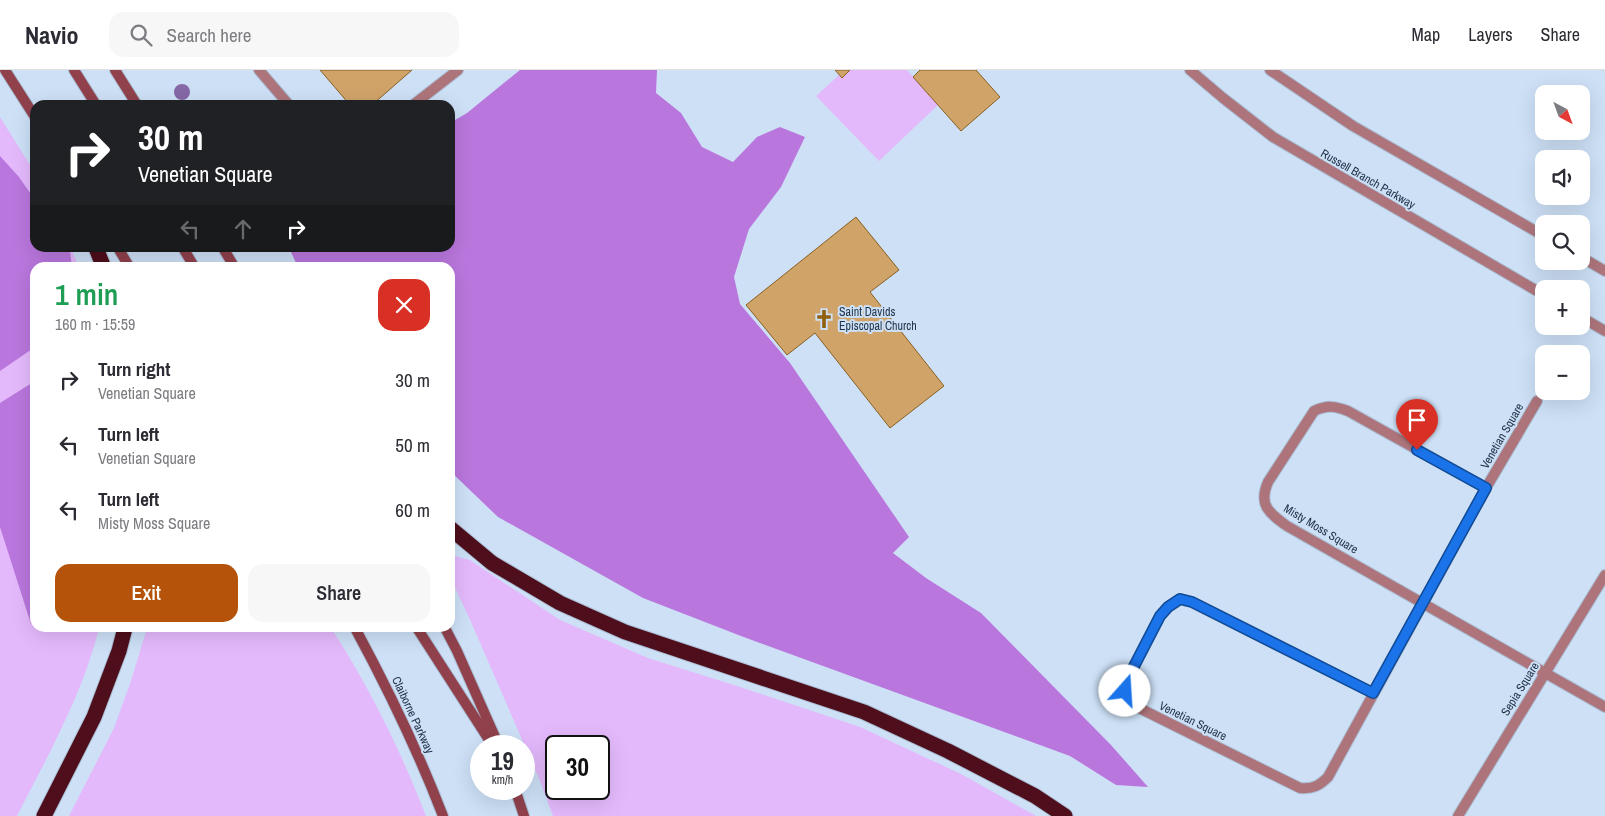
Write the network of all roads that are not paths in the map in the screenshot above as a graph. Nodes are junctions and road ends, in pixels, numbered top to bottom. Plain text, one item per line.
1 (5, 70) edge
2 (74, 70) edge
3 (115, 70) edge
4 (259, 70) edge
5 (458, 70) edge
6 (1190, 70) edge
7 (1270, 70) edge
8 (93, 100) edge
9 (134, 100) edge
10 (286, 100) edge
11 (420, 100) edge
12 (30, 109) edge
13 (1535, 231) edge
14 (1590, 262) edge
15 (1605, 271) edge
16 (1535, 290) edge
17 (1590, 322) edge
18 (1605, 331) edge
19 (1537, 401) dead end
20 (1486, 488) junction
21 (455, 532) edge
22 (1605, 575) edge
23 (1423, 604) junction
24 (124, 632) edge
25 (357, 632) edge
26 (420, 632) edge
27 (447, 632) edge
28 (1545, 673) junction
29 (1373, 693) junction
30 (1605, 707) edge
31 (486, 735) edge
32 (494, 735) edge
33 (519, 800) edge
34 (44, 816) edge
35 (443, 816) edge
36 (524, 816) edge
37 (1065, 816) edge
38 (1458, 816) edge

1 - 12 main road
2 - 8 main road
3 - 9 main road
4 - 10 street
5 - 11 street
6 - 16 street, Russell Branch Parkway
7 - 13 street
14 - 15 street
17 - 18 street
19 - 20 street, Venetian Square
20 - 23 street, Venetian Square
20 - 23 street, Misty Moss Square
21 - 37 highway
22 - 28 street, Sepia Square
23 - 28 street, Misty Moss Square
23 - 29 street, Venetian Square
24 - 34 highway
25 - 35 main road, Claiborne Parkway
26 - 31 main road
27 - 32 main road
28 - 30 street, Misty Moss Square
28 - 38 street, Sepia Square
29 - 29 street, Venetian Square
33 - 36 main road

